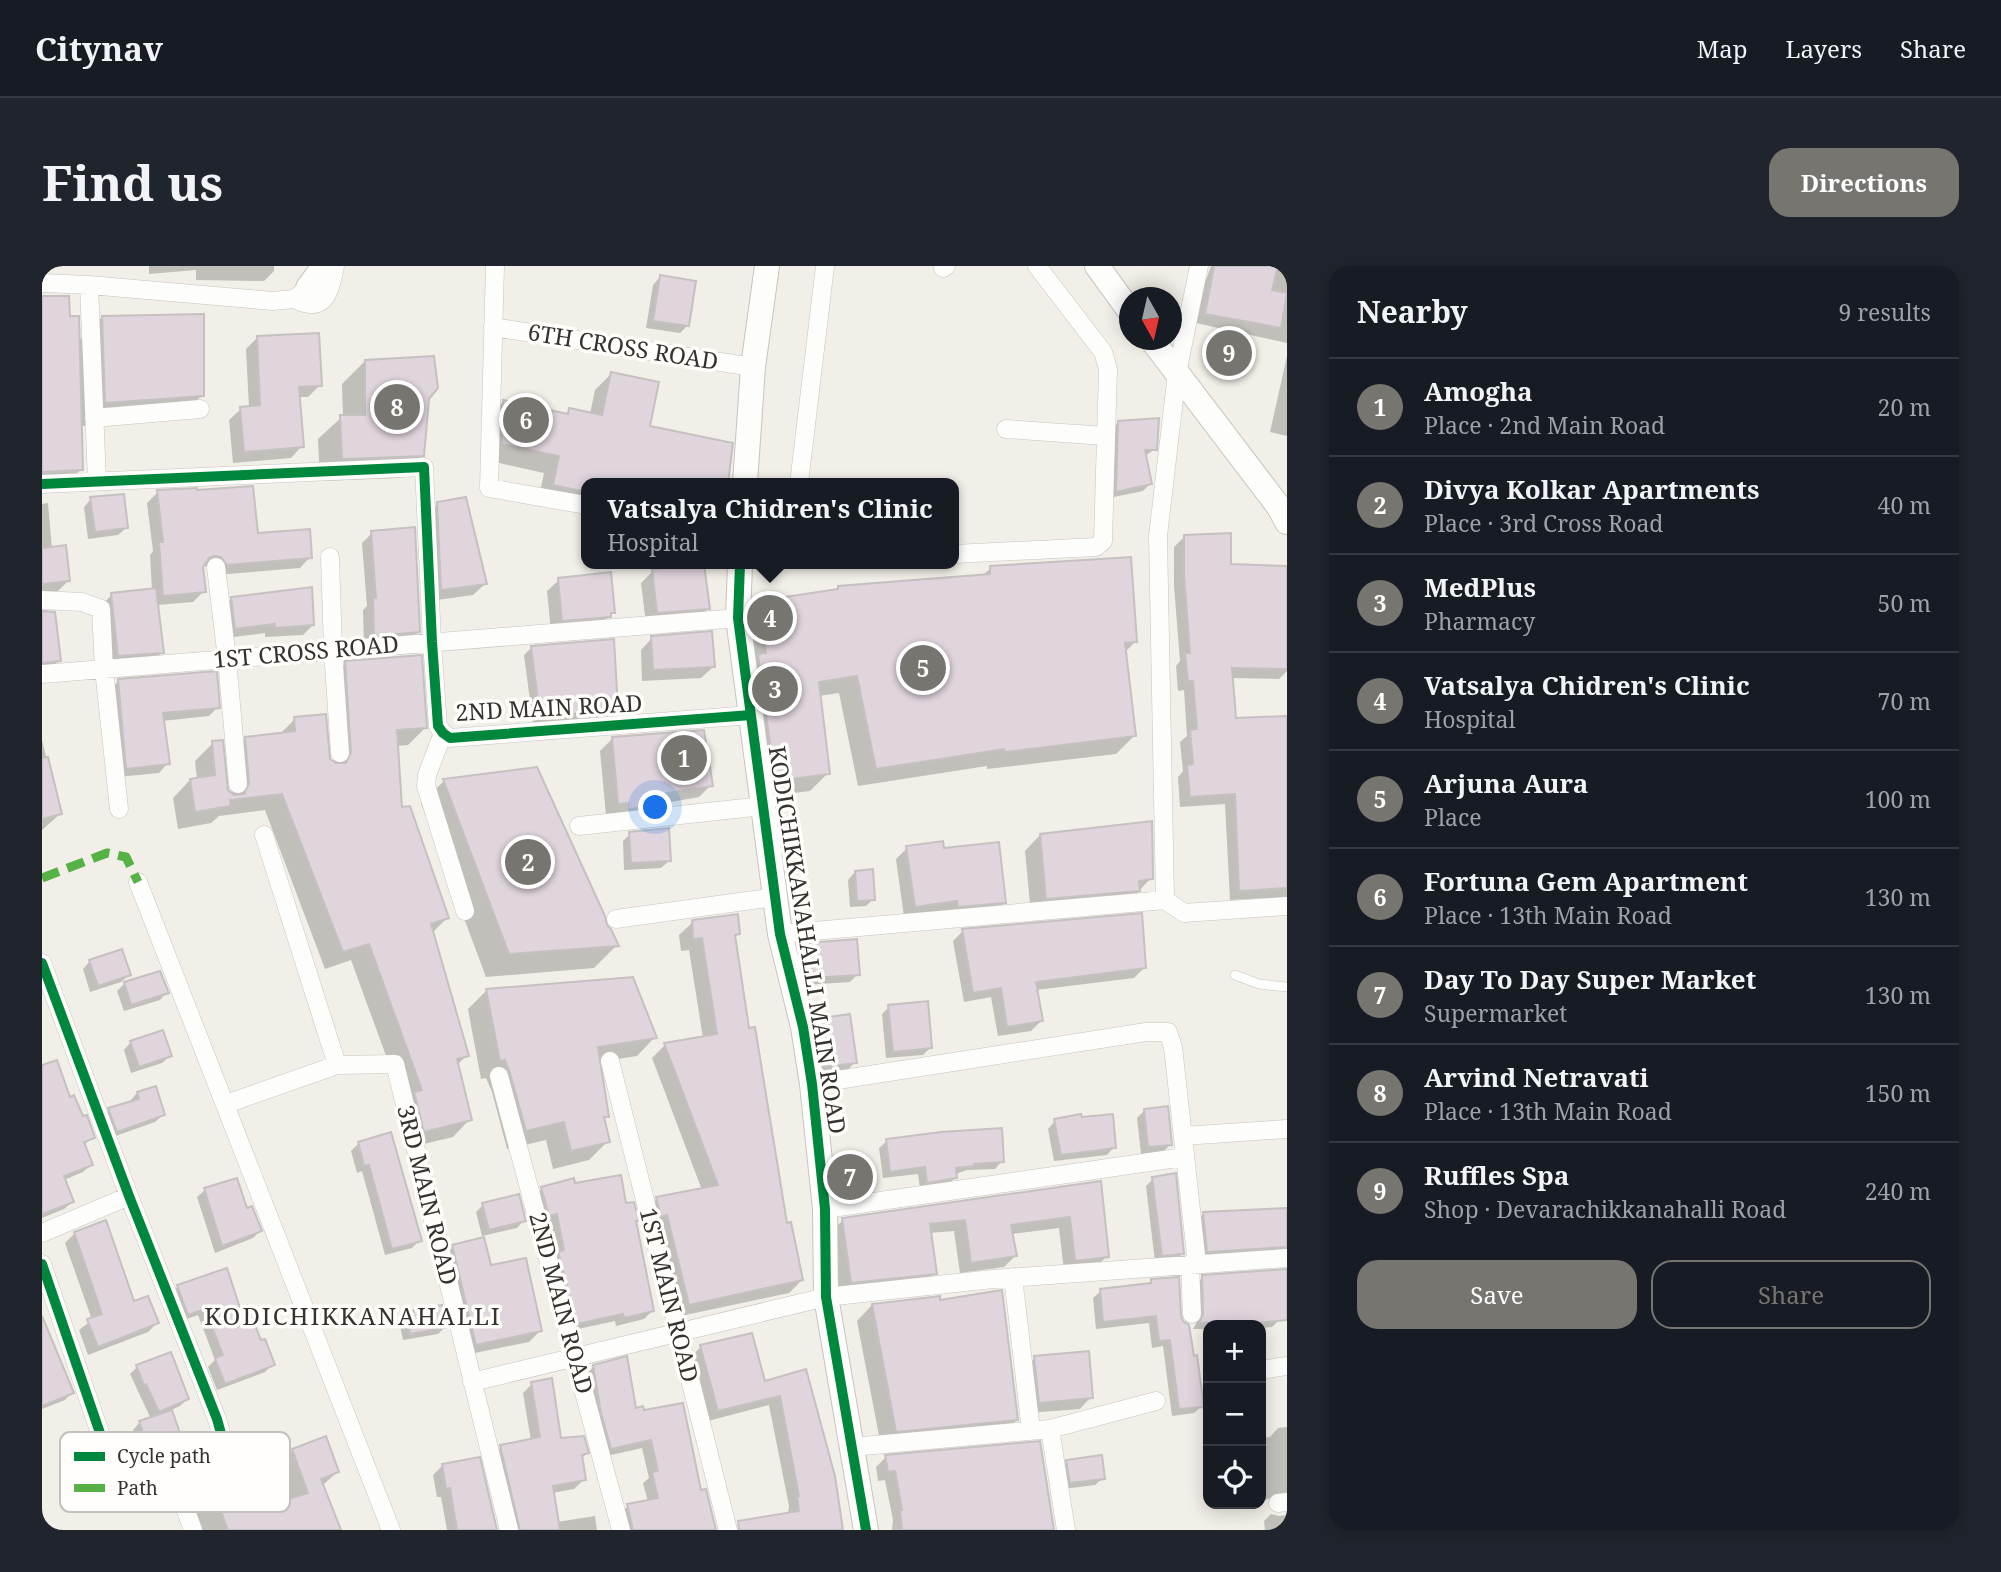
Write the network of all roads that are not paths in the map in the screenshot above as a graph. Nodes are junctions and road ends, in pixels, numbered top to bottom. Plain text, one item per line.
1 (324, 266) edge
2 (335, 266) edge
3 (495, 266) edge
4 (767, 266) edge
5 (825, 266) edge
6 (1037, 266) edge
7 (1097, 266) edge
8 (1199, 266) edge
9 (42, 284) edge
10 (303, 284) edge
11 (89, 285) junction
12 (1119, 296) edge
13 (493, 327) junction
14 (1160, 350) edge
15 (753, 367) junction
16 (1177, 373) junction
17 (200, 409) dead end
18 (94, 418) junction
19 (1006, 429) dead end
20 (1106, 436) junction
21 (745, 478) edge
22 (800, 478) edge
23 (97, 481) junction
24 (42, 484) edge
25 (581, 504) edge
26 (1287, 522) edge
27 (959, 554) edge
28 (330, 557) dead end
29 (216, 567) dead end
30 (740, 569) edge
31 (42, 600) edge
32 (738, 618) junction
33 (432, 642) junction
34 (332, 650) junction
35 (227, 659) junction
36 (104, 669) junction
37 (42, 674) edge
38 (751, 715) junction
39 (443, 733) junction
40 (341, 753) dead end
41 (238, 784) dead end
42 (763, 806) junction
43 (119, 808) dead end
44 (579, 826) dead end
45 (264, 835) dead end
46 (138, 882) dead end
47 (775, 897) junction
48 (1165, 900) junction
49 (1287, 906) edge
50 (465, 911) dead end
51 (616, 919) dead end
52 (780, 934) junction
53 (42, 963) edge
54 (1235, 975) dead end
55 (1287, 987) edge
56 (610, 1061) dead end
57 (337, 1065) junction
58 (499, 1076) dead end
59 (812, 1084) junction
60 (226, 1104) junction
61 (1287, 1129) edge
62 (1183, 1136) junction
63 (1184, 1157) junction
64 (129, 1196) junction
65 (825, 1209) junction
66 (42, 1233) edge
67 (1287, 1258) edge
68 (42, 1264) edge
69 (1194, 1264) junction
70 (1013, 1277) junction
71 (826, 1297) junction
72 (1192, 1314) dead end
73 (678, 1332) junction
74 (576, 1357) junction
75 (1287, 1366) edge
76 (1266, 1369) edge
77 (472, 1382) junction
78 (1156, 1401) dead end
79 (1049, 1429) junction
80 (1031, 1430) junction
81 (100, 1432) edge
82 (221, 1432) edge
83 (852, 1447) junction
84 (186, 1512) edge
85 (193, 1530) edge
86 (391, 1530) edge
87 (509, 1530) edge
88 (621, 1530) edge
89 (728, 1530) edge
90 (866, 1530) edge
91 (1066, 1530) edge

1 - 10 street
2 - 10 street
3 - 13 street
4 - 15 street
5 - 22 street
6 - 20 street
7 - 12 street
8 - 16 street
9 - 11 street
10 - 11 street
11 - 18 street
13 - 15 street, 6TH CROSS ROAD
13 - 25 street
14 - 16 street
15 - 21 street
16 - 26 street
16 - 48 street
17 - 18 street
18 - 23 street
19 - 20 street
20 - 27 street
23 - 24 street
23 - 33 street, 2ND MAIN ROAD
28 - 34 street
29 - 35 street
30 - 32 street, KODICHIKKANAHALLI MAIN ROAD
31 - 36 street
32 - 33 street, 1ST CROSS ROAD
32 - 38 street, KODICHIKKANAHALLI MAIN ROAD
33 - 34 street, 1ST CROSS ROAD
33 - 39 street, 2ND MAIN ROAD
34 - 35 street, 1ST CROSS ROAD
34 - 40 street
35 - 36 street, 1ST CROSS ROAD
35 - 41 street
36 - 37 street, 1ST CROSS ROAD
36 - 43 street
38 - 39 street, 2ND MAIN ROAD
38 - 42 street, KODICHIKKANAHALLI MAIN ROAD
39 - 50 street
42 - 44 street
42 - 47 street, KODICHIKKANAHALLI MAIN ROAD
45 - 57 street
46 - 60 street
47 - 51 street
47 - 52 street, KODICHIKKANAHALLI MAIN ROAD
48 - 49 street
48 - 52 street
52 - 59 street, KODICHIKKANAHALLI MAIN ROAD
53 - 64 street
54 - 55 lane
56 - 73 street, 1ST MAIN ROAD
57 - 60 street
57 - 77 street, 3RD MAIN ROAD
58 - 74 street, 2ND MAIN ROAD
59 - 62 street
59 - 65 street, KODICHIKKANAHALLI MAIN ROAD
60 - 86 street
61 - 62 street
62 - 63 street
63 - 65 street
63 - 69 street
64 - 66 street
64 - 82 street
65 - 71 street, KODICHIKKANAHALLI MAIN ROAD
67 - 69 street
68 - 81 street
69 - 70 street
69 - 72 street
70 - 71 street
70 - 80 street
71 - 73 street
71 - 83 street, KODICHIKKANAHALLI MAIN ROAD
73 - 74 street
73 - 89 street, 1ST MAIN ROAD
74 - 77 street
74 - 88 street, 2ND MAIN ROAD
75 - 76 street
77 - 87 street, 3RD MAIN ROAD
78 - 79 street
79 - 80 street
79 - 91 street
80 - 83 street
83 - 90 street, KODICHIKKANAHALLI MAIN ROAD
84 - 85 street

